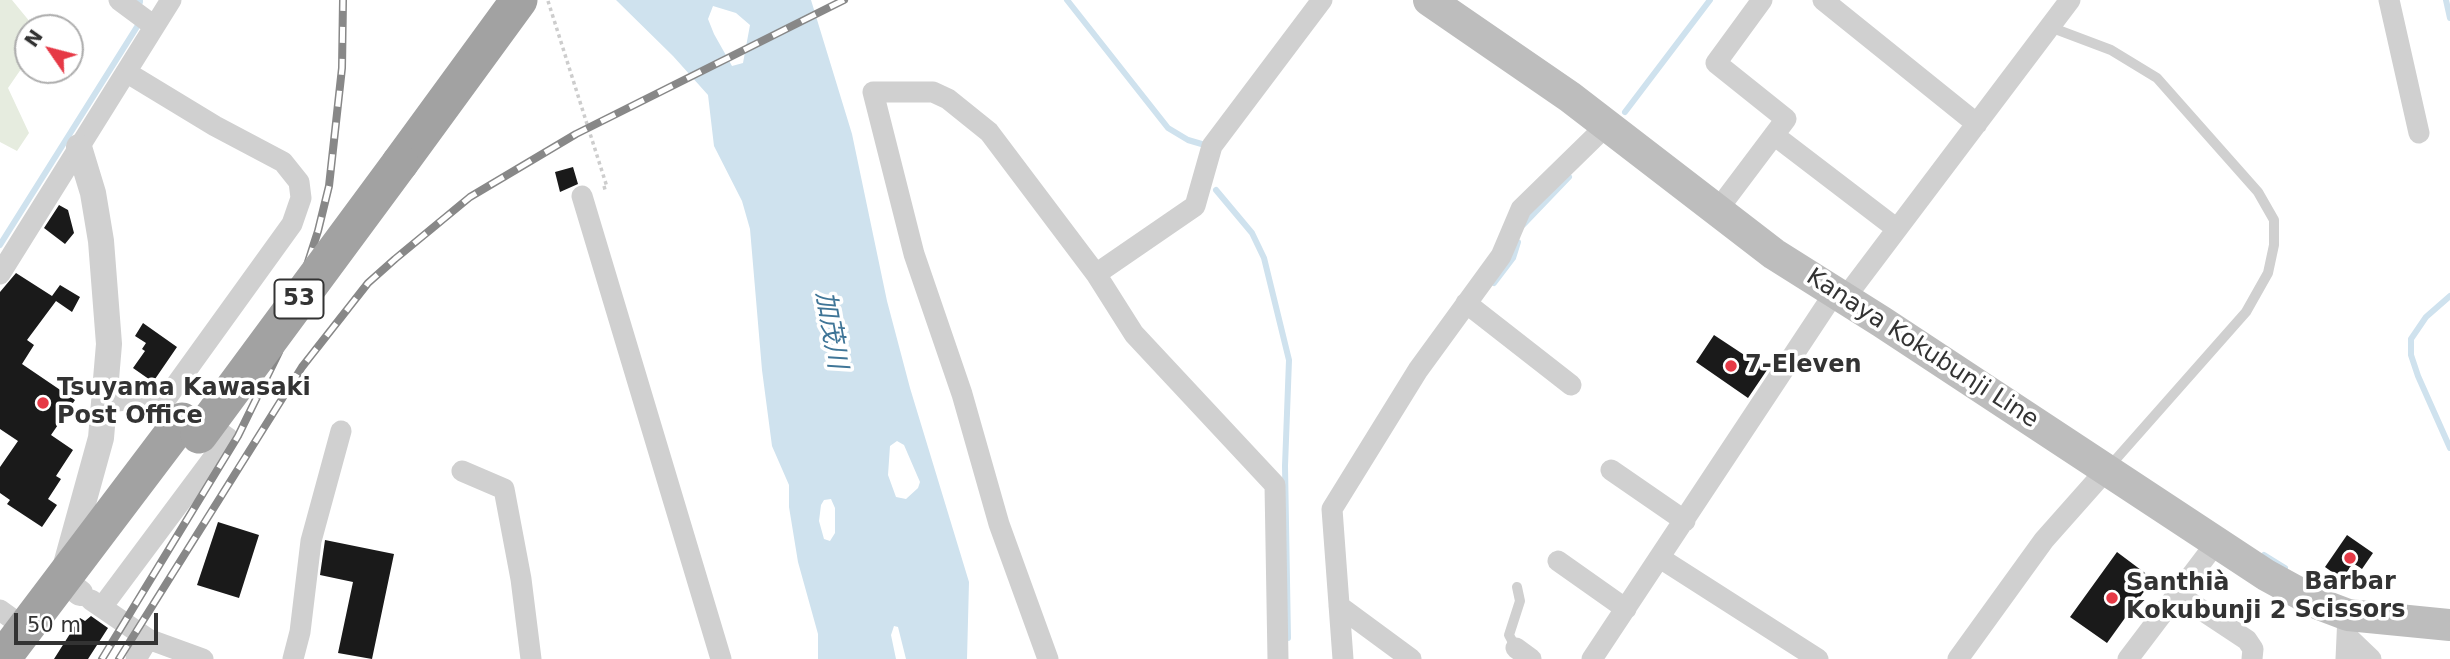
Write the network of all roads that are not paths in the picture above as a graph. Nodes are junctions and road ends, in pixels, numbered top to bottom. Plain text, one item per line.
1 (119, 0) edge
2 (171, 0) edge
3 (494, 0) edge
4 (519, 0) edge
5 (1322, 0) edge
6 (1429, 0) edge
7 (1762, 0) edge
8 (1822, 0) edge
9 (2070, 0) edge
10 (2389, 0) edge
11 (154, 26) junction
12 (2050, 27) junction
13 (126, 72) junction
14 (1977, 124) junction
15 (1606, 126) junction
16 (2419, 133) dead end
17 (1774, 135) junction
18 (79, 148) junction
19 (392, 156) junction
20 (582, 196) road end
21 (1716, 212) junction
22 (1897, 229) junction
23 (0, 274) edge
24 (1096, 274) junction
25 (1840, 295) junction
26 (1466, 303) junction
27 (1571, 384) dead end
28 (107, 402) junction
29 (183, 417) junction
30 (341, 431) dead end
31 (2107, 469) junction
32 (1611, 470) dead end
33 (462, 471) dead end
34 (1685, 521) junction
35 (2216, 543) junction
36 (1660, 558) junction
37 (1558, 561) dead end
38 (1517, 587) dead end
39 (81, 593) junction
40 (2179, 595) junction
41 (1339, 606) junction
42 (1626, 609) junction
43 (2450, 625) edge
44 (2348, 626) junction
45 (18, 633) edge
46 (148, 639) junction
47 (1524, 653) edge
48 (2, 659) edge
49 (135, 659) edge
50 (203, 659) edge
51 (293, 659) edge
52 (531, 659) edge
53 (721, 659) edge
54 (1048, 659) edge
55 (1279, 659) edge
56 (1343, 659) edge
57 (1412, 659) edge
58 (1592, 659) edge
59 (1818, 659) edge
60 (1958, 659) edge
61 (2128, 659) edge
62 (2252, 659) edge
63 (2346, 659) edge
64 (2371, 659) edge

1 - 11 street
2 - 11 street
3 - 19 highway, 53
4 - 19 highway, 53
5 - 24 street
6 - 15 main road, Kanaya Kokubunji Line
7 - 17 street
8 - 14 street
9 - 12 street
10 - 16 street
11 - 13 street
12 - 14 street
12 - 31 lane
13 - 18 street
13 - 29 street
14 - 22 street
15 - 21 main road, Kanaya Kokubunji Line
15 - 26 street
17 - 21 street
17 - 22 street
18 - 23 street
18 - 28 street
19 - 29 highway, 53
20 - 53 street
21 - 25 main road, Kanaya Kokubunji Line
22 - 25 street
24 - 54 street
24 - 55 street
25 - 31 main road, Kanaya Kokubunji Line
25 - 34 street
26 - 27 street
26 - 41 street
28 - 29 street
28 - 39 street
29 - 39 highway, 53
29 - 39 street
30 - 51 street
31 - 35 main road, Kanaya Kokubunji Line
31 - 60 street
32 - 34 street
33 - 52 street
34 - 36 street
35 - 40 street
35 - 44 main road, Kanaya Kokubunji Line
36 - 42 street
36 - 59 street
37 - 42 street
38 - 47 lane
39 - 45 highway, 53
39 - 46 street
40 - 61 street
40 - 62 street
41 - 56 street
41 - 57 street
42 - 58 street
43 - 44 main road, Kanaya Kokubunji Line
44 - 63 street
44 - 64 street
45 - 48 highway, 53
46 - 49 street
46 - 50 street

